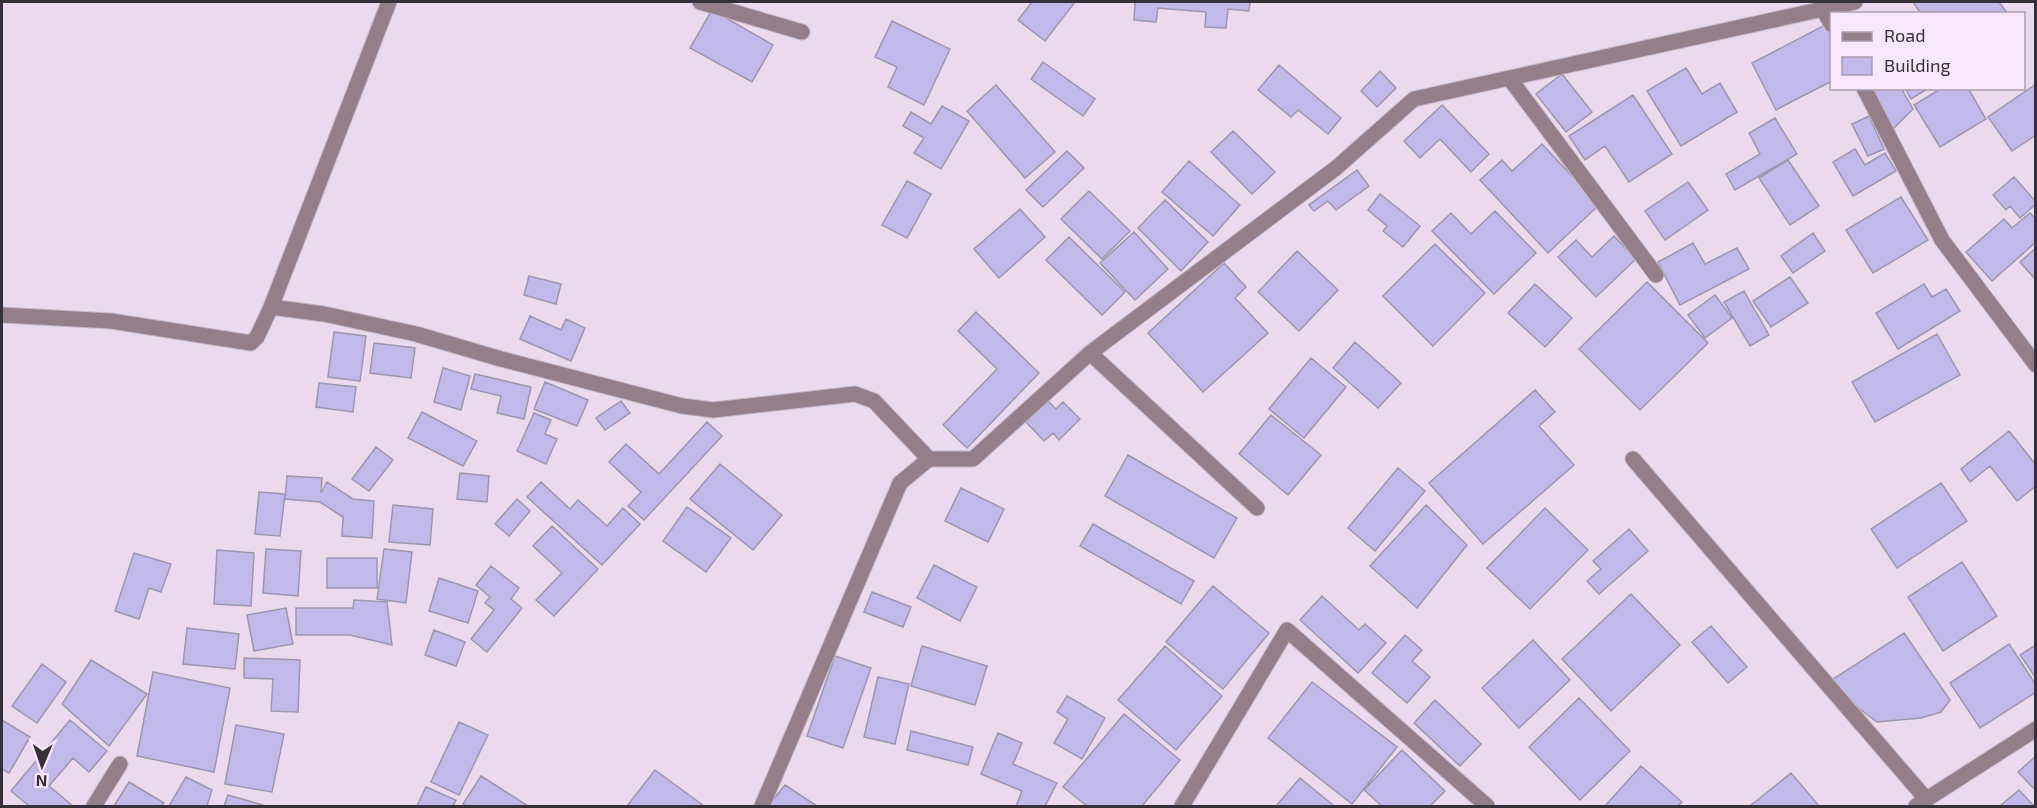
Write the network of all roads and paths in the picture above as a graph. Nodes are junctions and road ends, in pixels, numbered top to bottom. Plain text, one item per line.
1 (389, 2) edge
2 (700, 2) edge
3 (1855, 2) edge
4 (1822, 8) junction
5 (1830, 22) edge
6 (802, 32) dead end
7 (1510, 79) junction
8 (1865, 90) edge
9 (1656, 275) dead end
10 (271, 307) junction
11 (2, 315) edge
12 (1090, 353) junction
13 (2036, 365) edge
14 (929, 459) junction
15 (1633, 459) dead end
16 (1257, 508) dead end
17 (2036, 729) edge
18 (120, 764) dead end
19 (1921, 803) edge
20 (94, 807) edge
21 (762, 807) edge
22 (1182, 807) edge
23 (1487, 807) edge

1 - 10 street
2 - 6 street
3 - 4 street
4 - 5 street
4 - 7 street
7 - 9 street
7 - 12 street
8 - 13 street
10 - 11 street
10 - 14 street
12 - 14 street
12 - 16 street
14 - 21 street
15 - 19 street
17 - 19 street
18 - 20 street
22 - 23 street

